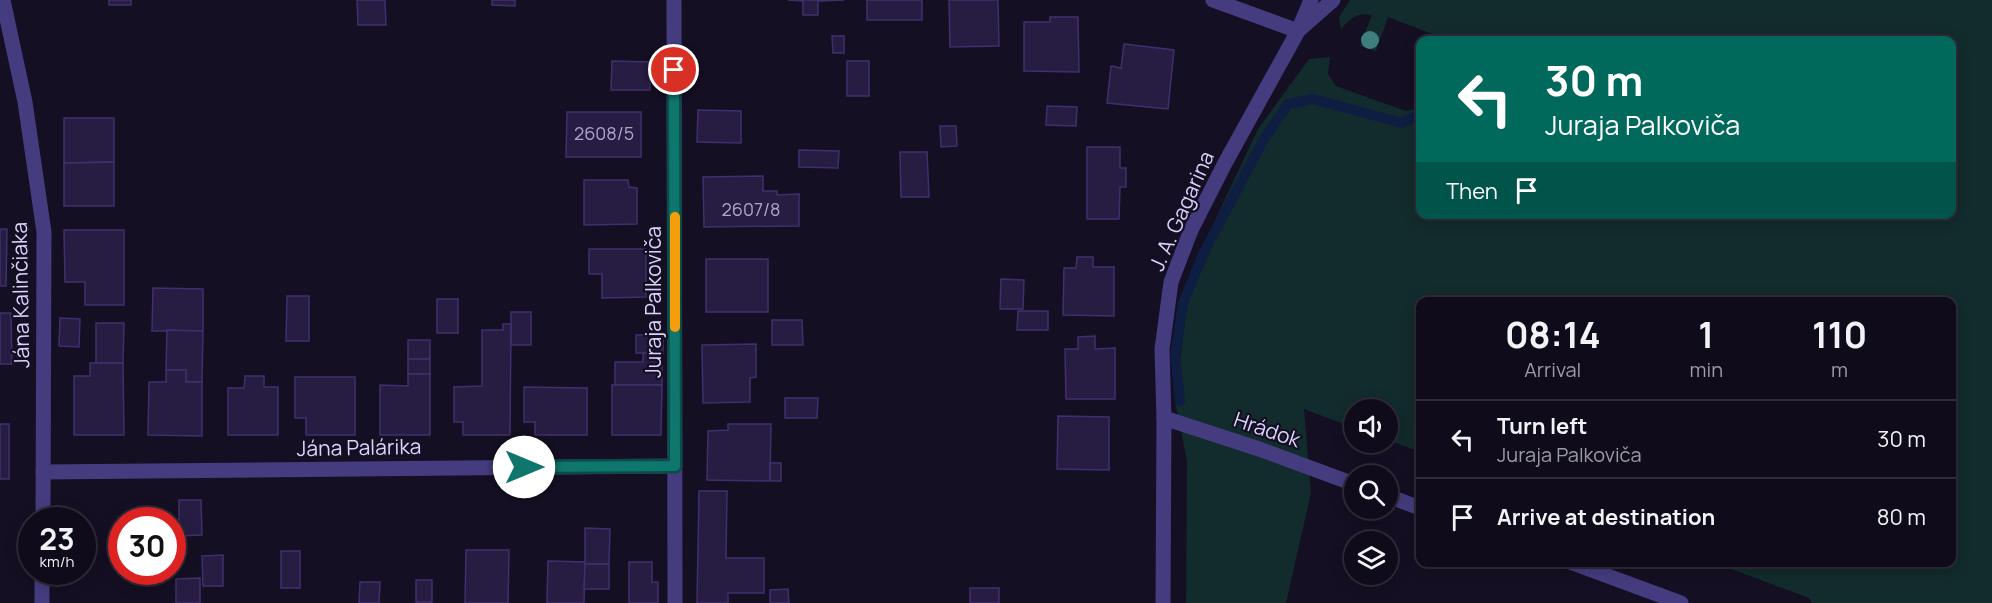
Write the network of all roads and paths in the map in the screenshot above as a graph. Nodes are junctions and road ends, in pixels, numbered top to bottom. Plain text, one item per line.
1 (3, 0) edge
2 (674, 0) edge
3 (1213, 0) edge
4 (1311, 0) edge
5 (1333, 0) edge
6 (1298, 31) junction
7 (1164, 418) junction
8 (675, 466) junction
9 (43, 472) junction
10 (1344, 480) edge
11 (1398, 500) edge
12 (1416, 506) edge
13 (43, 507) edge
14 (1584, 567) edge
15 (42, 585) edge
16 (42, 603) edge
17 (675, 603) edge
18 (1163, 603) edge
19 (1681, 603) edge

1 - 9 street, Jána Kalinčiaka
2 - 8 street, Juraja Palkoviča
3 - 6 street
4 - 6 street, J. A. Gagarina
5 - 6 street
6 - 7 street, J. A. Gagarina
7 - 10 street, Hrádok
7 - 18 street, J. A. Gagarina
8 - 9 street, Jána Palárika
8 - 17 street, Juraja Palkoviča
9 - 13 street, Jána Kalinčiaka
11 - 12 street
14 - 19 street
15 - 16 street

